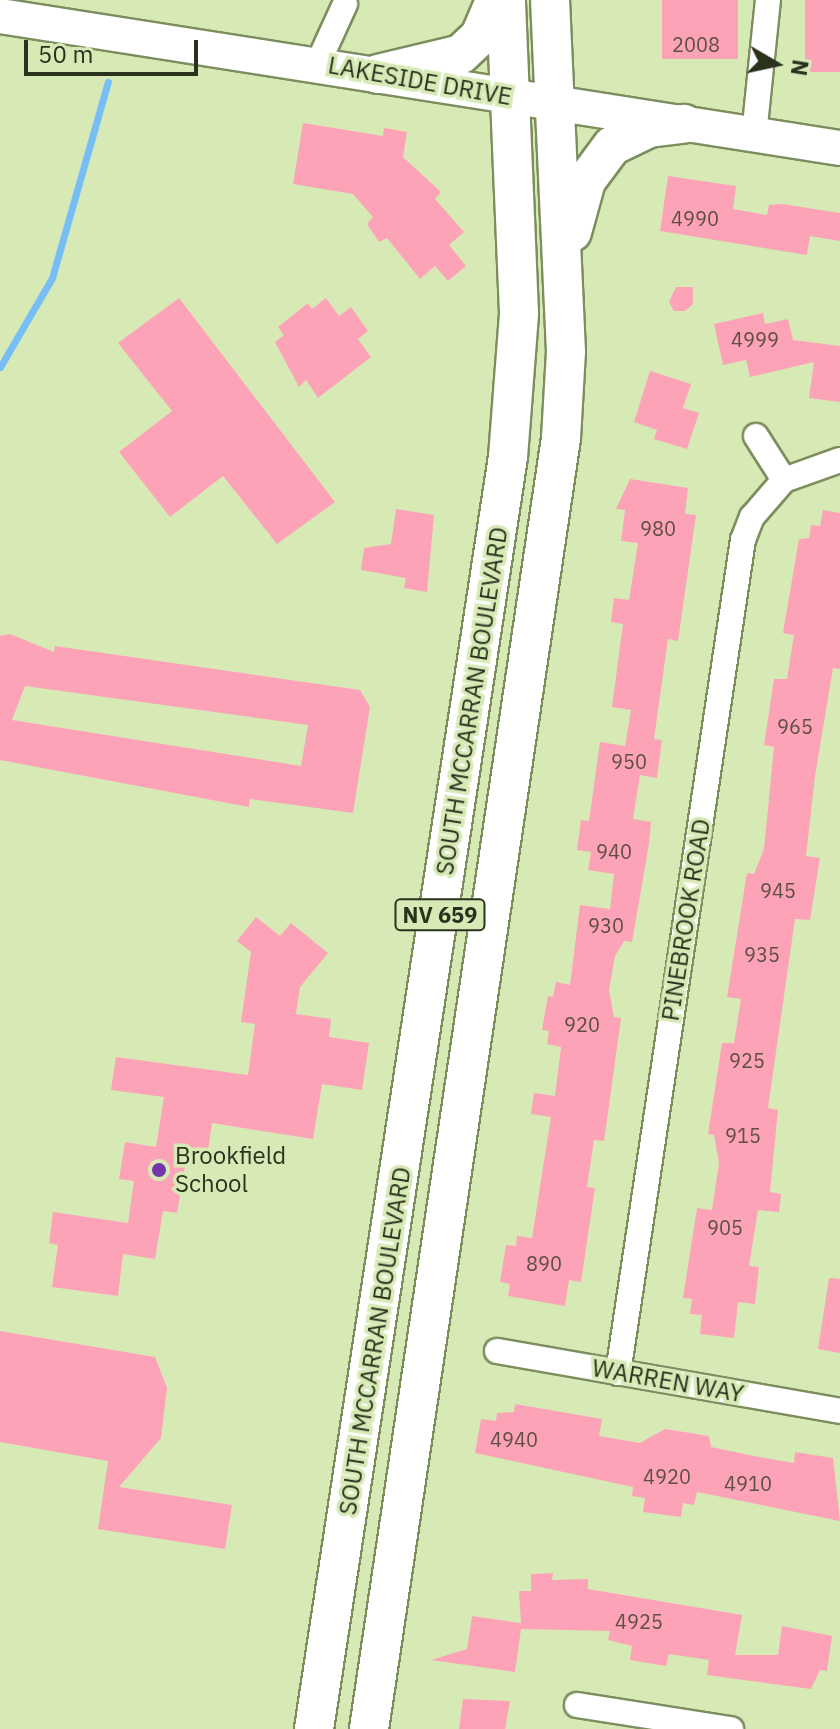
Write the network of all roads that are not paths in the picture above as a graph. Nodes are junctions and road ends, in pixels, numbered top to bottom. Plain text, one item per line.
1 (495, 0) edge
2 (506, 0) edge
3 (550, 0) edge
4 (768, 0) edge
5 (345, 4) dead end
6 (0, 16) edge
7 (318, 63) junction
8 (378, 74) junction
9 (511, 97) junction
10 (554, 103) junction
11 (684, 124) junction
12 (754, 135) junction
13 (840, 148) edge
14 (563, 278) junction
15 (756, 436) dead end
16 (840, 460) edge
17 (784, 480) junction
18 (444, 889) junction
19 (455, 1172) junction
20 (497, 1351) dead end
21 (618, 1373) junction
22 (370, 1374) junction
23 (840, 1411) edge
24 (376, 1684) junction
25 (577, 1705) dead end
26 (314, 1729) edge
27 (369, 1729) edge
28 (731, 1729) edge

1 - 8 main road
2 - 9 main road, SOUTH MCCARRAN BOULEVARD / NV 659
3 - 10 main road, NV 659
4 - 12 street
5 - 7 street
6 - 7 street, LAKESIDE DRIVE
7 - 8 street, LAKESIDE DRIVE
8 - 9 street, LAKESIDE DRIVE
9 - 10 street, LAKESIDE DRIVE
9 - 18 main road, SOUTH MCCARRAN BOULEVARD / NV 659
10 - 11 street, LAKESIDE DRIVE
10 - 14 main road, NV 659
11 - 12 street, LAKESIDE DRIVE
11 - 14 main road
12 - 13 street, LAKESIDE DRIVE
14 - 19 main road, NV 659
15 - 17 street
16 - 17 street
17 - 21 street, PINEBROOK ROAD
18 - 19 main road
18 - 22 main road, SOUTH MCCARRAN BOULEVARD / NV 659
19 - 24 main road, NV 659
20 - 21 street, WARREN WAY
21 - 23 street, WARREN WAY
22 - 24 main road
22 - 26 main road, SOUTH MCCARRAN BOULEVARD / NV 659
24 - 27 main road, NV 659
25 - 28 street

